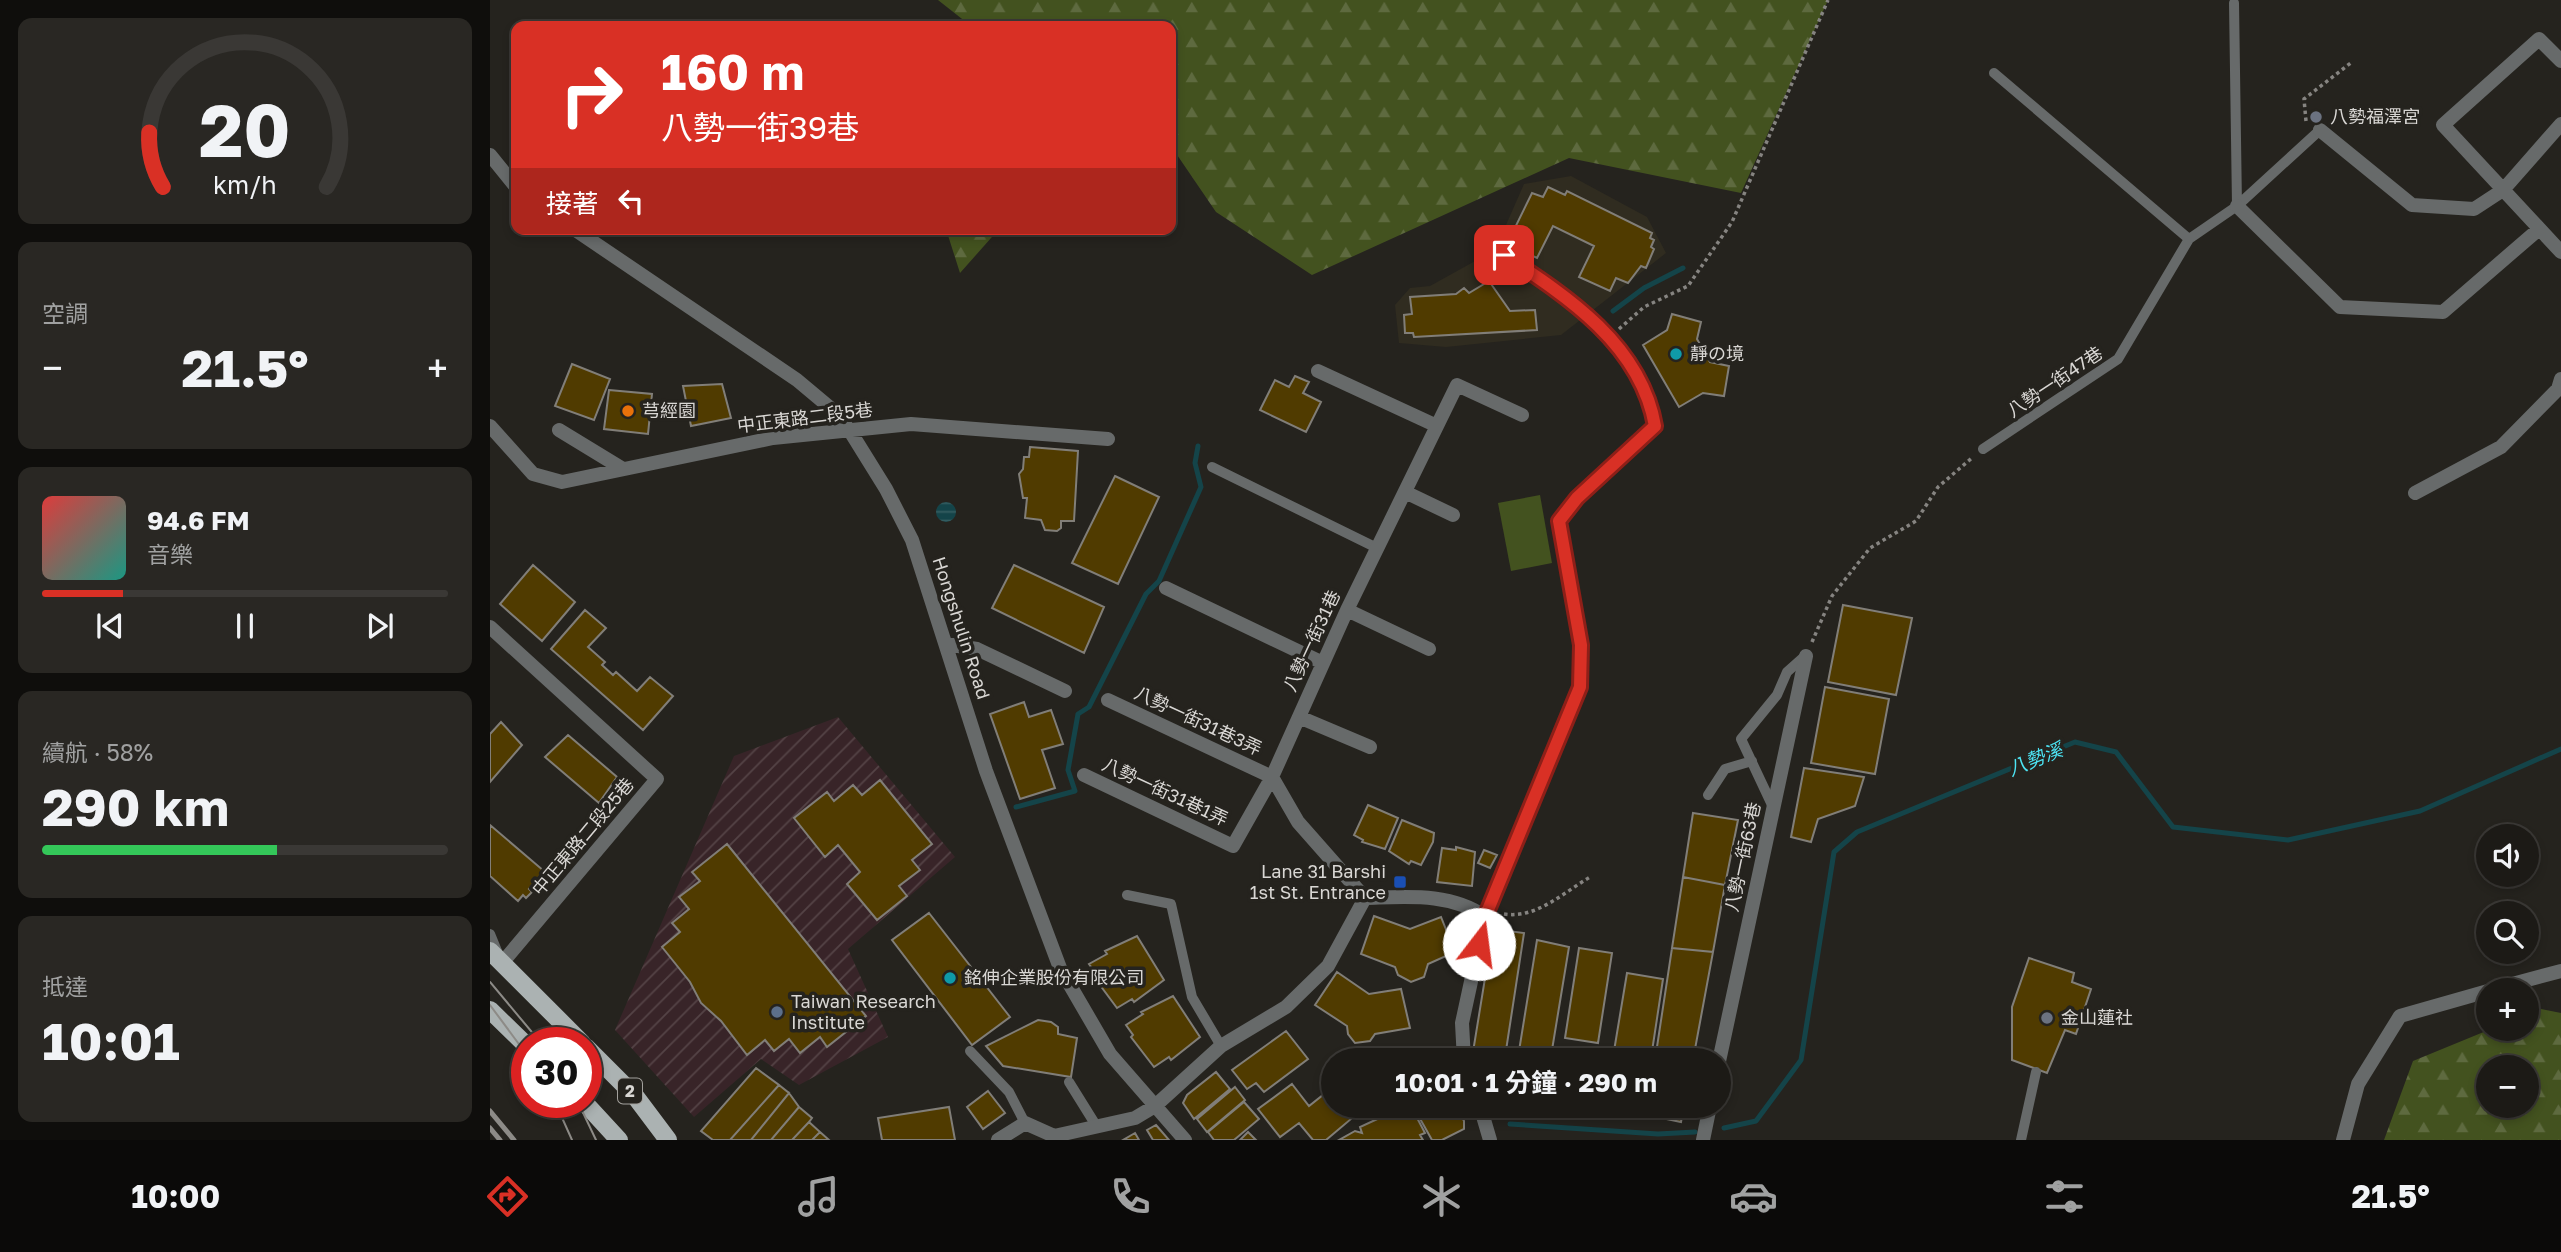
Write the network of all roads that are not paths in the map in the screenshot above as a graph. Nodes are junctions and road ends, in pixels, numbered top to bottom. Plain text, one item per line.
1 (2234, 4) dead end
2 (2561, 61) edge
3 (1994, 73) dead end
4 (2561, 124) edge
5 (2319, 130) joint
6 (490, 155) edge
7 (511, 181) edge
8 (2503, 190) junction
9 (2237, 206) junction
10 (2539, 229) junction
11 (583, 235) edge
12 (2189, 239) junction
13 (2561, 252) edge
14 (1504, 255) dead end
15 (1318, 371) dead end
16 (2561, 379) edge
17 (1522, 415) dead end
18 (490, 426) edge
19 (1437, 426) junction
20 (559, 430) dead end
21 (850, 431) junction
22 (1108, 439) dead end
23 (1983, 450) road end
24 (1212, 467) dead end
25 (623, 469) junction
26 (1405, 492) junction
27 (2415, 493) dead end
28 (1452, 515) dead end
29 (1377, 548) junction
30 (1166, 588) dead end
31 (1347, 610) junction
32 (490, 628) edge
33 (946, 643) junction
34 (1429, 649) dead end
35 (1806, 656) joint
36 (1323, 663) junction
37 (1065, 691) dead end
38 (1108, 700) dead end
39 (1299, 717) junction
40 (1370, 747) dead end
41 (1752, 761) junction
42 (1084, 775) dead end
43 (1272, 778) junction
44 (1708, 795) dead end
45 (1773, 807) junction
46 (1127, 895) dead end
47 (1365, 898) junction
48 (1485, 917) junction
49 (490, 934) edge
50 (496, 957) edge
51 (2561, 971) edge
52 (2536, 978) edge
53 (2476, 995) edge
54 (490, 1010) edge
55 (566, 1027) edge
56 (511, 1030) edge
57 (1221, 1046) junction
58 (1463, 1048) edge
59 (1722, 1048) edge
60 (970, 1051) dead end
61 (602, 1063) edge
62 (2036, 1072) dead end
63 (1069, 1082) dead end
64 (1155, 1106) junction
65 (599, 1118) edge
66 (1484, 1118) edge
67 (1708, 1118) edge
68 (1025, 1122) junction
69 (1097, 1127) junction
70 (617, 1138) edge
71 (668, 1140) edge
72 (998, 1140) edge
73 (1185, 1140) edge
74 (1490, 1140) edge
75 (1703, 1140) edge
76 (2021, 1140) edge
77 (2343, 1140) edge

1 - 9 lane
2 - 8 street
3 - 12 lane
4 - 8 street
5 - 8 street
5 - 9 lane
6 - 7 street
8 - 10 street
9 - 10 street
9 - 12 lane
10 - 13 street
11 - 21 street, Hongshulin Road
12 - 23 lane, 八勢一街47巷
14 - 48 street
15 - 19 street
16 - 27 street
17 - 19 street, 八勢一街31巷
18 - 25 street, 中正東路二段5巷
19 - 26 street, 八勢一街31巷
20 - 25 street
21 - 22 street, 中正東路二段5巷
21 - 25 street, 中正東路二段5巷
21 - 33 street, Hongshulin Road
24 - 29 lane
26 - 28 street
26 - 29 street, 八勢一街31巷
29 - 31 street, 八勢一街31巷
30 - 36 street
31 - 34 street
31 - 36 street, 八勢一街31巷
32 - 50 street, 中正東路二段25巷
33 - 37 street
33 - 64 street, Hongshulin Road
35 - 41 lane
35 - 45 street, 八勢一街63巷
36 - 39 street, 八勢一街31巷
38 - 43 street, 八勢一街31巷3弄
39 - 40 street
39 - 43 street, 八勢一街31巷
41 - 44 lane
41 - 45 lane
42 - 43 street, 八勢一街31巷1弄
43 - 47 street
45 - 59 street, 八勢一街63巷
46 - 57 lane
47 - 48 street
47 - 57 street
48 - 58 street
49 - 50 lane
50 - 55 main road
51 - 52 street
53 - 77 street
54 - 56 main road
57 - 64 street
60 - 68 lane
61 - 71 main road, 2
62 - 76 lane
63 - 69 lane
64 - 69 street
64 - 73 street, Hongshulin Road
65 - 70 main road, 2
66 - 74 street
67 - 75 street
68 - 69 street
68 - 72 street

